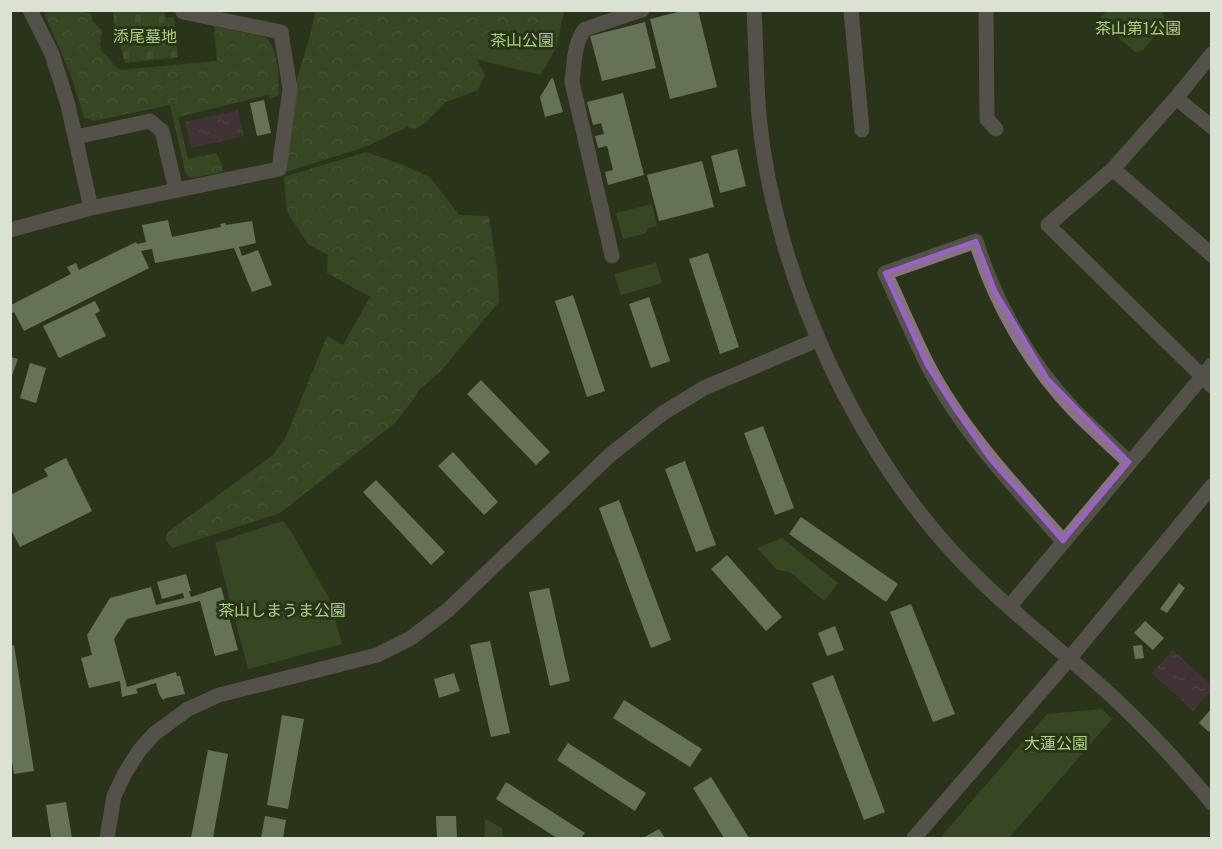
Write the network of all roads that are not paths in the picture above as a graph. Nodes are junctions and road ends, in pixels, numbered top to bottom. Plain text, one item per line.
1 (30, 10) edge
2 (642, 10) edge
3 (754, 10) edge
4 (851, 10) edge
5 (986, 10) edge
6 (183, 12) edge
7 (1212, 54) edge
8 (1176, 98) junction
9 (1212, 127) edge
10 (996, 129) dead end
11 (861, 130) dead end
12 (76, 137) junction
13 (1113, 169) junction
14 (176, 190) junction
15 (92, 208) junction
16 (10, 230) edge
17 (1212, 255) edge
18 (612, 256) dead end
19 (817, 340) junction
20 (1208, 376) edge
21 (1129, 462) junction
22 (1212, 486) edge
23 (1063, 541) junction
24 (1009, 607) junction
25 (1069, 659) junction
26 (1212, 803) edge
27 (107, 838) edge
28 (914, 838) edge

1 - 12 street
2 - 18 street
3 - 19 street
4 - 11 street
5 - 10 street
6 - 14 street
7 - 8 street
8 - 9 street
8 - 13 street
12 - 14 street
12 - 15 street
13 - 17 street
13 - 20 street
14 - 15 street
15 - 16 street
19 - 24 street
19 - 27 street
20 - 21 street
21 - 23 street
21 - 23 street
22 - 25 street
23 - 24 street
24 - 25 street
25 - 26 street
25 - 28 street

